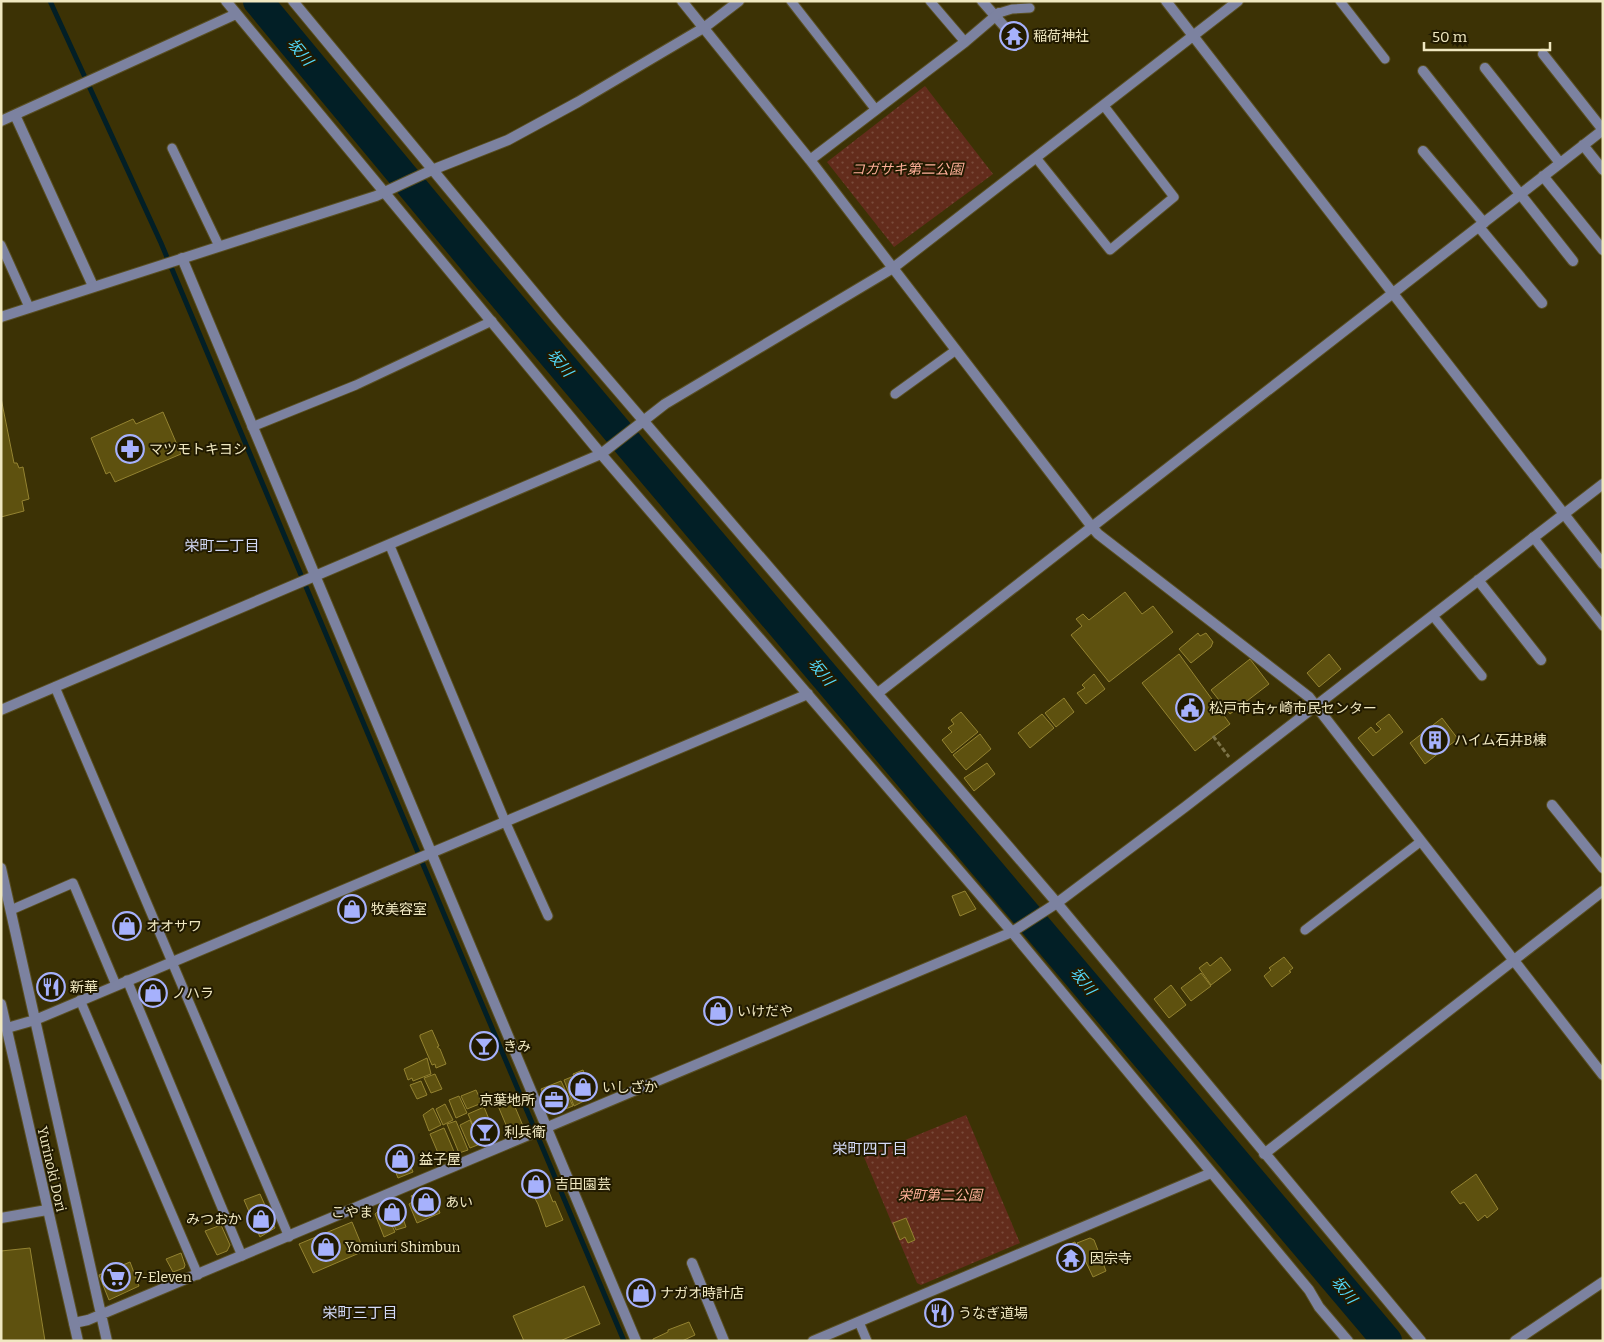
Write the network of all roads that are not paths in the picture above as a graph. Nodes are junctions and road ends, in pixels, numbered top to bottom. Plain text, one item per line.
1 (226, 1) edge
2 (294, 1) edge
3 (682, 1) edge
4 (739, 1) edge
5 (791, 1) edge
6 (930, 1) edge
7 (982, 1) edge
8 (1166, 1) edge
9 (1238, 1) edge
10 (1340, 1) edge
11 (1030, 8) dead end
12 (236, 14) junction
13 (997, 14) junction
14 (1004, 26) dead end
15 (705, 28) junction
16 (1192, 36) junction
17 (965, 42) junction
18 (1543, 54) dead end
19 (1385, 59) dead end
20 (1485, 68) dead end
21 (1423, 71) dead end
22 (1104, 106) junction
23 (876, 110) junction
24 (16, 115) junction
25 (1, 121) edge
26 (1603, 130) edge
27 (1584, 145) junction
28 (172, 148) dead end
29 (1423, 151) dead end
30 (1037, 159) junction
31 (810, 160) junction
32 (1560, 163) junction
33 (1603, 170) edge
34 (429, 172) junction
35 (1543, 176) junction
36 (387, 190) junction
37 (1520, 195) junction
38 (1482, 225) junction
39 (1, 245) edge
40 (218, 246) junction
41 (1603, 250) edge
42 (173, 261) junction
43 (1573, 261) dead end
44 (893, 268) junction
45 (93, 286) junction
46 (1394, 293) junction
47 (1542, 303) dead end
48 (29, 307) junction
49 (1, 317) edge
50 (492, 321) junction
51 (956, 350) junction
52 (895, 394) dead end
53 (643, 419) junction
54 (252, 427) junction
55 (601, 454) junction
56 (1603, 484) edge
57 (1564, 514) junction
58 (1092, 527) junction
59 (1533, 537) junction
60 (390, 546) junction
61 (1603, 564) edge
62 (309, 579) junction
63 (1478, 580) junction
64 (1433, 616) junction
65 (1603, 626) edge
66 (1541, 660) dead end
67 (1482, 676) dead end
68 (55, 687) junction
69 (878, 693) junction
70 (808, 694) junction
71 (1316, 705) junction
72 (1, 710) edge
73 (1552, 805) dead end
74 (505, 821) junction
75 (1420, 842) junction
76 (424, 855) junction
77 (1, 868) edge
78 (1603, 868) edge
79 (1603, 891) edge
80 (1054, 905) junction
81 (11, 910) junction
82 (548, 916) dead end
83 (1305, 930) dead end
84 (1014, 931) junction
85 (1512, 960) junction
86 (170, 962) junction
87 (127, 980) junction
88 (116, 985) junction
89 (80, 1000) junction
90 (1, 1004) edge
91 (35, 1020) junction
92 (7, 1028) junction
93 (1603, 1075) edge
94 (540, 1131) junction
95 (1264, 1154) junction
96 (1211, 1173) junction
97 (47, 1210) junction
98 (1, 1218) edge
99 (289, 1237) junction
100 (242, 1256) junction
101 (692, 1263) dead end
102 (198, 1275) junction
103 (1603, 1282) edge
104 (101, 1314) junction
105 (859, 1322) junction
106 (74, 1323) junction
107 (78, 1341) edge
108 (107, 1341) edge
109 (636, 1341) edge
110 (724, 1341) edge
111 (813, 1341) edge
112 (867, 1341) edge
113 (1348, 1341) edge
114 (1421, 1341) edge
115 (1515, 1341) edge

1 - 12 street
2 - 34 street
3 - 15 street
4 - 15 street
5 - 23 lane
6 - 17 lane
7 - 13 street
8 - 16 street
9 - 16 street
10 - 19 lane
11 - 13 lane
12 - 24 street
12 - 36 street
13 - 14 street
13 - 17 street
15 - 31 street
15 - 34 street
16 - 22 street
16 - 46 street
17 - 23 street
18 - 26 street
20 - 32 street
21 - 37 street
22 - 30 street
22 - 30 lane
23 - 31 street
24 - 25 street
24 - 45 street
26 - 27 street
27 - 32 street
27 - 33 street
28 - 40 lane
29 - 38 street
30 - 44 street
31 - 44 street
32 - 35 street
34 - 36 street
34 - 53 street
35 - 37 street
35 - 41 street
36 - 40 street
36 - 50 street
37 - 38 street
37 - 43 street
38 - 46 street
38 - 47 street
39 - 48 lane
40 - 42 street
42 - 45 street
42 - 54 street
44 - 51 street
44 - 53 street
45 - 48 street
46 - 57 street
46 - 58 street
48 - 49 street
50 - 54 lane
50 - 55 street
51 - 52 lane
51 - 58 street
53 - 55 street
53 - 69 street
54 - 62 street
55 - 60 street
55 - 70 street
56 - 57 street
57 - 59 street
57 - 61 street
58 - 69 street
58 - 71 street
59 - 63 street
59 - 65 lane
60 - 62 street
60 - 74 lane
62 - 68 street
62 - 76 street
63 - 64 street
63 - 66 street
64 - 67 lane
64 - 71 street
68 - 72 street
68 - 86 lane
69 - 80 street
70 - 74 street
70 - 84 street
71 - 75 street
71 - 80 street
73 - 78 street
74 - 76 street
74 - 82 lane
75 - 83 lane
75 - 85 street
76 - 86 street
76 - 94 street
77 - 81 street
79 - 85 street
80 - 84 street
80 - 95 street
81 - 88 lane
81 - 91 street
84 - 94 street
84 - 96 street
85 - 93 street
85 - 95 street
86 - 87 street
86 - 99 lane
87 - 88 street
87 - 100 lane
88 - 89 street
89 - 91 street
89 - 102 lane
90 - 92 street, Yurinoki Dori
91 - 92 street
91 - 104 street
92 - 97 street, Yurinoki Dori
94 - 99 street
94 - 109 street
95 - 114 street
96 - 105 street
96 - 113 street
97 - 98 street
97 - 106 street, Yurinoki Dori
99 - 100 street
100 - 102 street
101 - 110 street
102 - 104 street
103 - 115 street
104 - 106 street
104 - 108 street
105 - 111 street
105 - 112 lane
106 - 107 street, Yurinoki Dori

